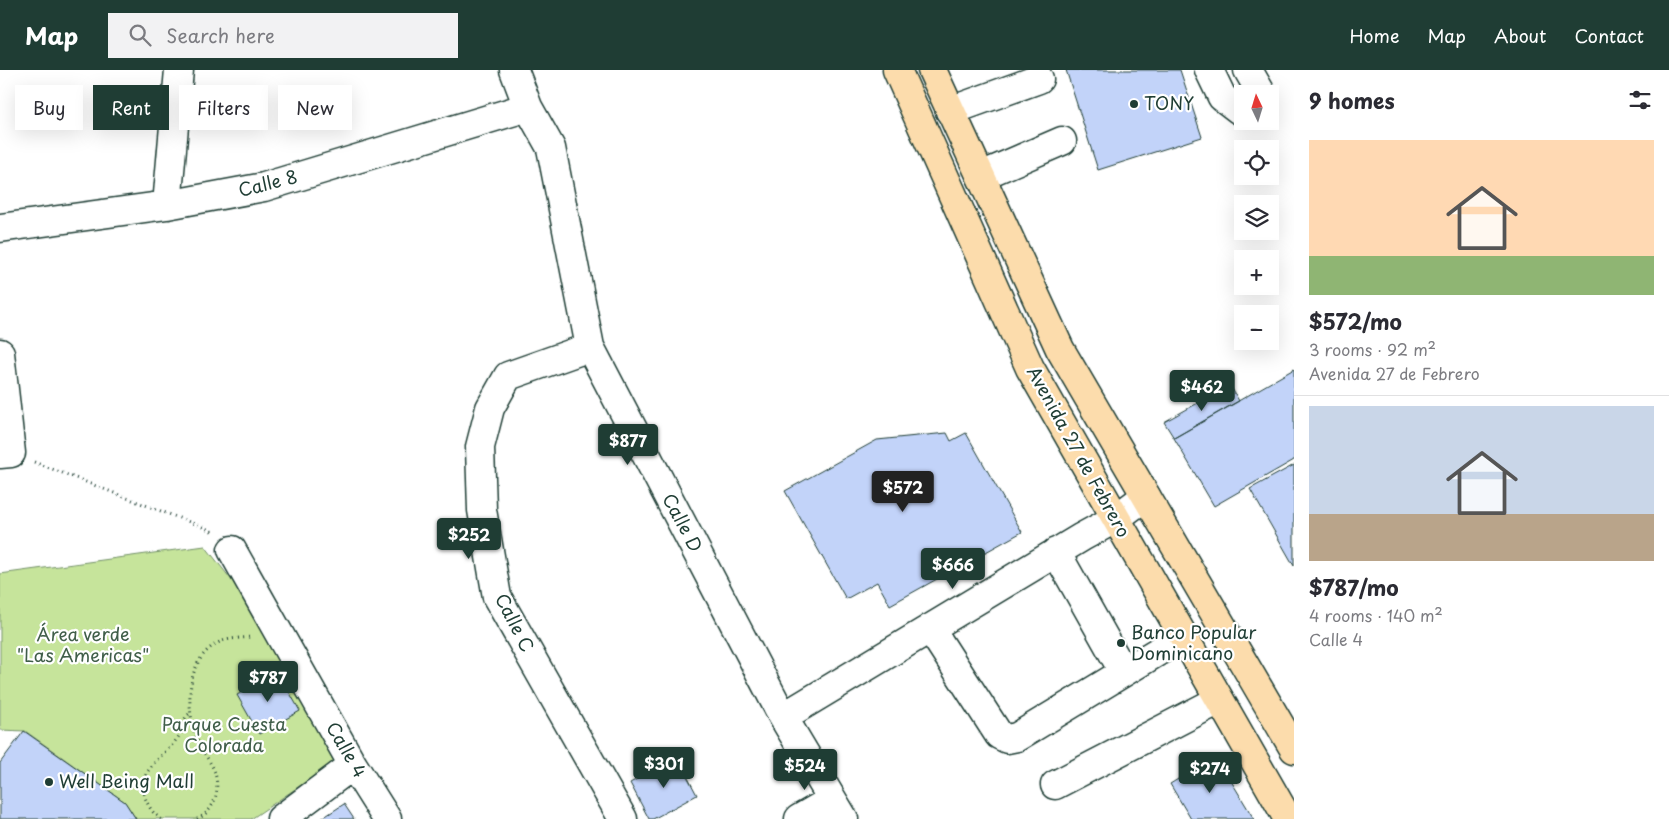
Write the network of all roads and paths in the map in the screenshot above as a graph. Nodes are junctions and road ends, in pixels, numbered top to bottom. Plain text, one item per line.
1 (179, 70) edge
2 (514, 70) edge
3 (897, 70) edge
4 (932, 70) edge
5 (1209, 70) edge
6 (1248, 70) edge
7 (1039, 79) dead end
8 (1257, 85) edge
9 (1234, 106) edge
10 (528, 108) junction
11 (950, 110) junction
12 (1062, 141) dead end
13 (981, 176) junction
14 (167, 205) junction
15 (0, 228) edge
16 (590, 347) junction
17 (0, 353) edge
18 (5, 454) edge
19 (1146, 496) junction
20 (1115, 519) junction
21 (232, 550) joint
22 (1056, 552) junction
23 (930, 628) junction
24 (280, 636) junction
25 (1182, 637) junction
26 (1123, 671) junction
27 (1219, 700) junction
28 (191, 713) junction
29 (783, 717) junction
30 (1294, 749) edge
31 (353, 765) junction
32 (1056, 785) dead end
33 (838, 809) edge
34 (161, 819) edge
35 (197, 819) edge
36 (281, 819) edge
37 (388, 819) edge
38 (623, 819) edge
39 (799, 819) edge
40 (1288, 819) edge

1 - 14 street
2 - 10 street, Calle D
3 - 20 main road, Avenida 27 de Febrero
4 - 11 main road, Avenida 27 de Febrero
5 - 9 street
6 - 8 street
7 - 11 street
10 - 14 street, Calle 8
10 - 16 street, Calle D
11 - 13 main road, Avenida 27 de Febrero
12 - 13 street
13 - 19 main road, Avenida 27 de Febrero
14 - 15 street, Calle 8
16 - 29 street, Calle D
16 - 38 street, Calle C
17 - 18 street
18 - 21 path
19 - 20 street
19 - 30 main road, Avenida 27 de Febrero
20 - 22 street
20 - 25 main road, Avenida 27 de Febrero
21 - 24 street, Calle 4
22 - 23 street
22 - 26 street
23 - 26 street
23 - 29 street
24 - 28 path
24 - 31 street, Calle 4
25 - 26 street
25 - 27 main road, Avenida 27 de Febrero
27 - 32 street
27 - 40 main road, Avenida 27 de Febrero
28 - 34 path
28 - 35 path
29 - 33 street, Calle D
31 - 36 street
31 - 37 street, Calle 4
33 - 39 street

